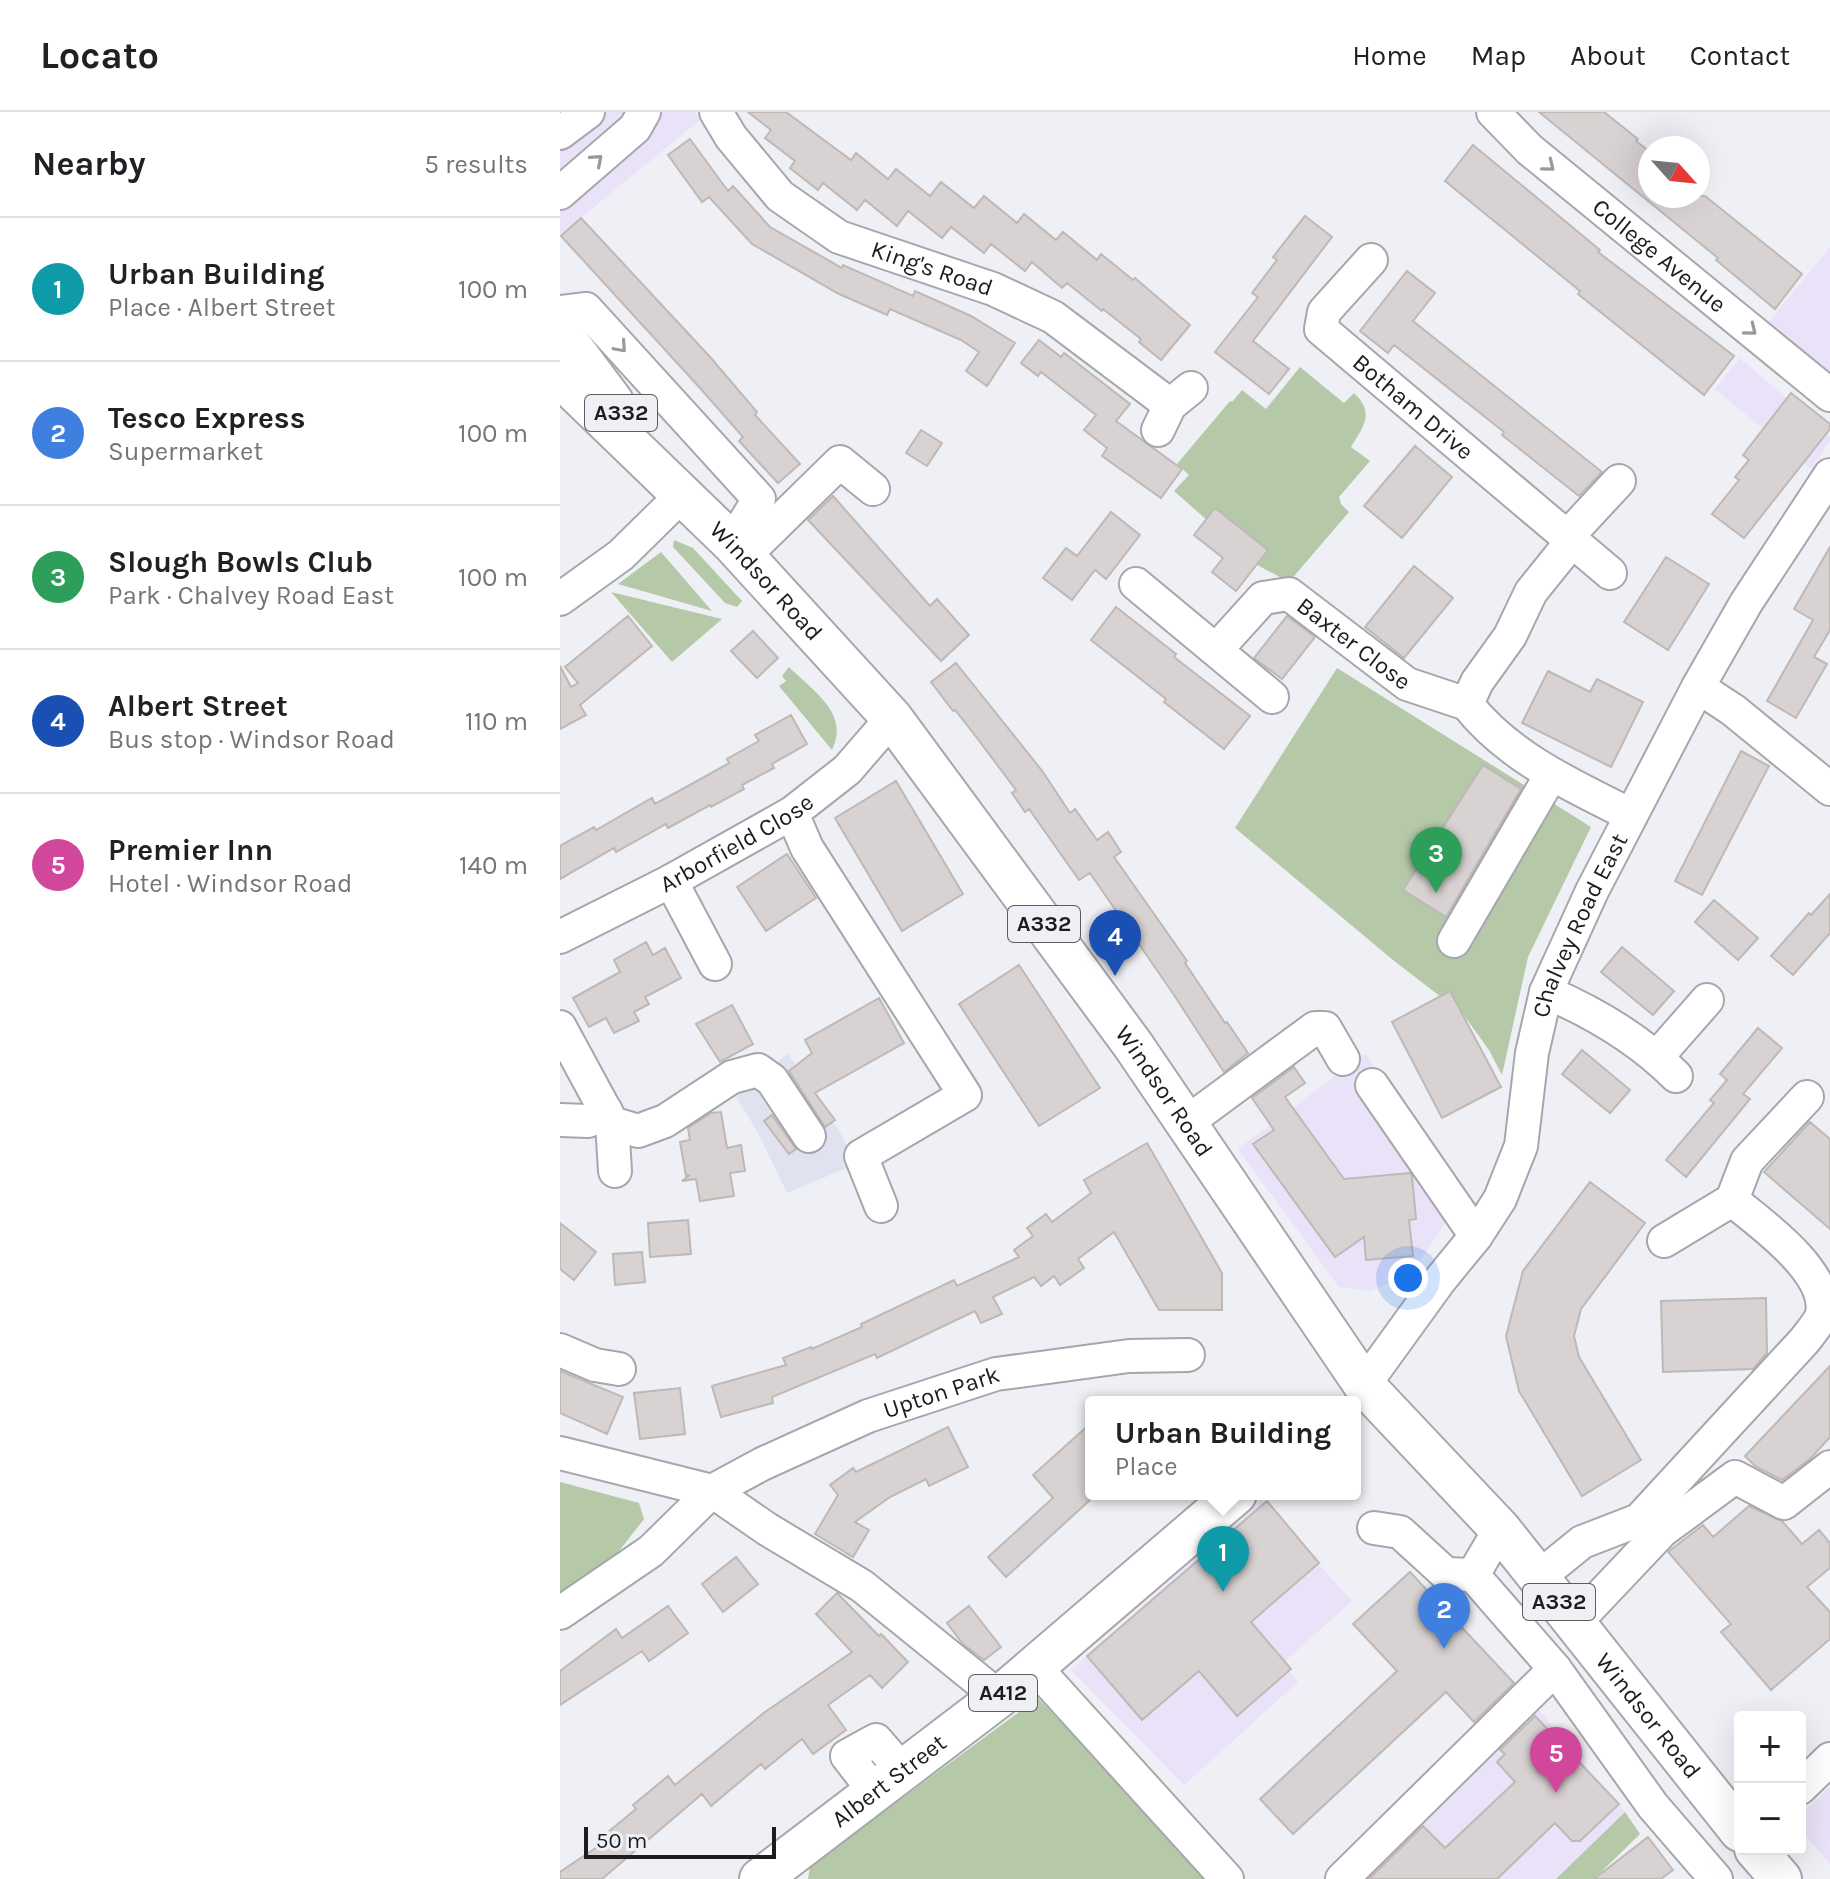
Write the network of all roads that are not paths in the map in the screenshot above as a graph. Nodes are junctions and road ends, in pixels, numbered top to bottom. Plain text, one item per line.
1 (588, 112) edge
2 (644, 112) edge
3 (716, 112) edge
4 (1493, 112) edge
5 (560, 133) edge
6 (560, 193) edge
7 (1371, 260) dead end
8 (560, 312) edge
9 (560, 331) edge
10 (560, 377) edge
11 (1830, 395) edge
12 (1173, 408) dead end
13 (1830, 475) edge
14 (1619, 481) dead end
15 (873, 489) dead end
16 (682, 495) junction
17 (1570, 539) junction
18 (738, 550) junction
19 (1610, 573) dead end
20 (1136, 584) dead end
21 (560, 599) edge
22 (1216, 650) junction
23 (1698, 687) junction
24 (1272, 697) dead end
25 (1467, 704) junction
26 (892, 718) junction
27 (1551, 775) junction
28 (1830, 789) edge
29 (792, 813) junction
30 (1631, 815) junction
31 (671, 881) junction
32 (560, 937) edge
33 (1454, 941) dead end
34 (715, 964) dead end
35 (1546, 992) junction
36 (1707, 1000) dead end
37 (560, 1027) edge
38 (1343, 1059) dead end
39 (1372, 1085) dead end
40 (1807, 1097) dead end
41 (609, 1117) junction
42 (560, 1120) edge
43 (1186, 1123) junction
44 (809, 1136) dead end
45 (615, 1171) dead end
46 (1732, 1200) junction
47 (881, 1206) dead end
48 (1476, 1236) junction
49 (1664, 1241) dead end
50 (560, 1350) edge
51 (1188, 1355) dead end
52 (619, 1369) dead end
53 (1354, 1394) edge
54 (1361, 1400) edge
55 (560, 1453) edge
56 (1830, 1467) edge
57 (712, 1491) junction
58 (1229, 1500) edge
59 (1374, 1528) dead end
60 (1500, 1529) junction
61 (1473, 1575) junction
62 (1539, 1577) junction
63 (560, 1613) edge
64 (1575, 1623) junction
65 (1034, 1666) junction
66 (1555, 1669) junction
67 (999, 1697) junction
68 (1830, 1759) edge
69 (1805, 1783) edge
70 (1734, 1823) edge
71 (1760, 1855) edge
72 (768, 1877) edge
73 (1227, 1879) edge
74 (1342, 1879) edge
75 (1716, 1879) edge
76 (1781, 1879) edge

1 - 5 street
6 -> 2 street
3 - 12 street, King's Road
4 -> 11 street, College Avenue
7 - 17 street, Botham Drive
8 -> 18 street
9 - 16 main road, A332
10 - 16 main road, Windsor Road / A332
13 - 23 street, Chalvey Road East
14 - 17 street
15 - 18 street
16 - 18 main road, Windsor Road / A332
16 - 21 street
17 - 19 street, Botham Drive
17 - 25 street
18 - 26 main road, Windsor Road / A332
20 - 22 street
22 - 24 street
22 - 25 street, Baxter Close
23 - 28 street
23 - 30 street, Chalvey Road East
25 - 27 street
26 - 29 street, Arborfield Close
26 - 43 main road, Windsor Road / A332
27 - 30 street
27 - 33 street
29 - 31 street, Arborfield Close
29 - 47 street
30 - 35 street, Chalvey Road East
31 - 32 street, Arborfield Close
31 - 34 street
35 - 36 street
35 - 48 street, Chalvey Road East
37 - 41 street
38 - 43 street
39 - 48 street
40 - 46 street
41 - 42 street
41 - 44 street
41 - 45 street
43 - 53 main road, Windsor Road / A332
46 - 49 street
46 - 62 street
48 - 53 street, Chalvey Road East
50 - 52 street
51 - 57 street, Upton Park
54 - 60 main road, Windsor Road / A332
55 - 57 street
56 - 64 street
57 - 63 street, Upton Park
57 - 67 street
58 - 65 main road, Albert Street / A412
59 - 61 street
60 - 61 street
60 - 62 main road, Windsor Road / A332
61 - 66 street
62 - 64 main road, Windsor Road / A332
64 - 70 main road, Windsor Road / A332
65 - 67 main road, Albert Street / A412
65 - 73 street
66 - 74 street
66 - 75 street
67 - 72 main road, Albert Street / A412
68 - 69 street
71 - 76 main road

